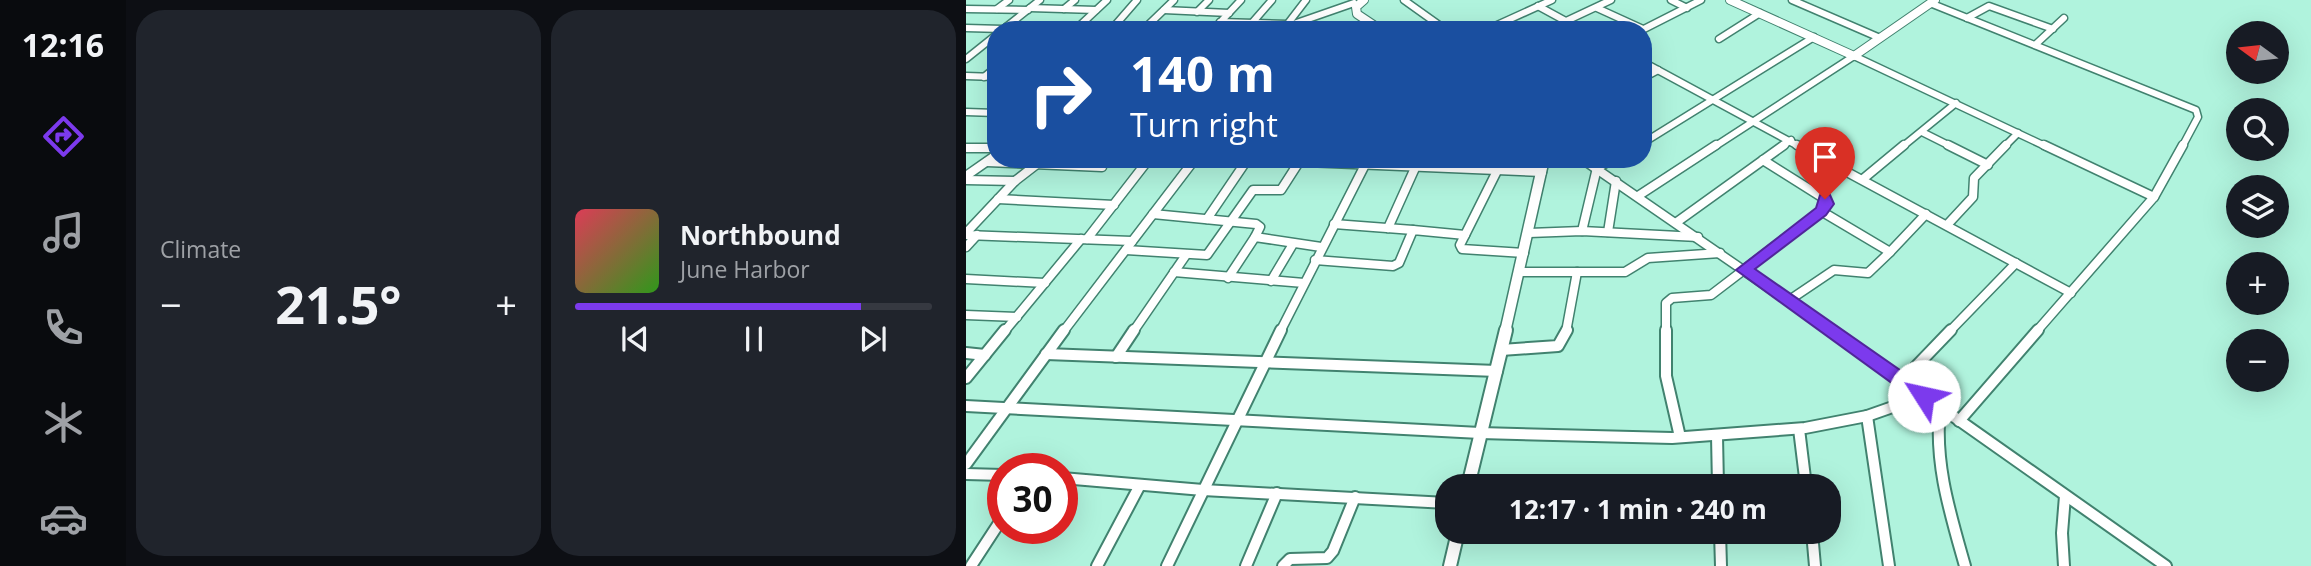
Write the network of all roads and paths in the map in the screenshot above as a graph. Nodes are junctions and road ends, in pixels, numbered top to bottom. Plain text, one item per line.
1 (985, 0) edge
2 (1009, 0) edge
3 (1040, 0) edge
4 (1076, 0) edge
5 (1107, 0) edge
6 (1137, 0) edge
7 (1174, 0) edge
8 (1209, 0) edge
9 (1241, 0) edge
10 (1272, 0) edge
11 (1306, 0) edge
12 (1417, 0) edge
13 (1552, 0) edge
14 (1611, 0) edge
15 (1671, 0) edge
16 (1701, 0) edge
17 (1737, 1) edge
18 (1798, 1) edge
19 (1356, 2) edge
20 (1406, 2) edge
21 (1933, 2) edge
22 (1538, 6) junction
23 (975, 8) junction
24 (1597, 8) junction
25 (1687, 8) junction
26 (966, 9) edge
27 (997, 9) junction
28 (1029, 9) junction
29 (1064, 9) junction
30 (1096, 10) junction
31 (1164, 10) junction
32 (1197, 12) junction
33 (1229, 13) junction
34 (1760, 13) junction
35 (1967, 18) junction
36 (2064, 18) dead end
37 (1014, 21) edge
38 (1084, 21) edge
39 (1119, 21) edge
40 (1152, 21) edge
41 (1221, 21) edge
42 (1254, 21) edge
43 (1290, 21) edge
44 (1307, 21) edge
45 (1368, 21) edge
46 (1433, 21) edge
47 (1506, 21) edge
48 (1565, 21) joint
49 (1625, 21) edge
50 (1652, 25) edge
51 (966, 28) edge
52 (987, 29) edge
53 (2053, 29) junction
54 (1814, 37) junction
55 (1880, 38) junction
56 (1719, 39) dead end
57 (987, 42) edge
58 (2035, 45) junction
59 (1854, 56) junction
60 (966, 59) edge
61 (1652, 67) edge
62 (1658, 70) junction
63 (1652, 73) edge
64 (987, 74) edge
65 (966, 76) edge
66 (984, 76) junction
67 (987, 76) edge
68 (1715, 100) junction
69 (1956, 103) junction
70 (966, 112) edge
71 (987, 113) edge
72 (1754, 120) junction
73 (1922, 132) junction
74 (2018, 133) junction
75 (1652, 137) edge
76 (1791, 140) junction
77 (966, 148) edge
78 (987, 148) edge
79 (1763, 160) junction
80 (987, 162) edge
81 (1988, 165) junction
82 (1032, 168) edge
83 (1142, 168) edge
84 (1188, 168) edge
85 (1242, 168) edge
86 (1295, 168) edge
87 (1364, 168) edge
88 (1415, 168) joint
89 (1498, 168) edge
90 (1543, 168) edge
91 (1597, 168) joint
92 (1497, 171) junction
93 (1542, 172) junction
94 (966, 178) edge
95 (1864, 179) junction
96 (1015, 181) junction
97 (1615, 181) junction
98 (1638, 196) junction
99 (2154, 197) junction
100 (998, 199) junction
101 (1114, 205) junction
102 (1821, 211) junction
103 (1153, 214) junction
104 (1926, 214) junction
105 (1207, 219) junction
106 (1231, 222) junction
107 (1676, 222) junction
108 (1334, 224) junction
109 (1947, 225) junction
110 (1388, 228) junction
111 (1413, 230) junction
112 (1582, 231) junction
113 (1608, 232) junction
114 (1529, 233) junction
115 (966, 234) edge
116 (977, 235) junction
117 (1465, 235) junction
118 (1255, 237) junction
119 (1698, 237) junction
120 (1084, 239) junction
121 (1293, 244) junction
122 (1129, 245) junction
123 (966, 247) edge
124 (1321, 247) junction
125 (1890, 252) junction
126 (1524, 253) junction
127 (1721, 253) junction
128 (1186, 255) junction
129 (1315, 260) junction
130 (2016, 263) junction
131 (1744, 270) junction
132 (1174, 272) junction
133 (1520, 272) junction
134 (1577, 272) junction
135 (1228, 278) junction
136 (966, 279) edge
137 (1271, 281) junction
138 (1304, 283) junction
139 (1045, 284) junction
140 (2071, 293) junction
141 (1788, 301) junction
142 (966, 314) edge
143 (1017, 317) junction
144 (1501, 351) junction
145 (966, 353) edge
146 (1046, 354) junction
147 (985, 355) junction
148 (1116, 357) junction
149 (1264, 363) junction
150 (1497, 371) junction
151 (966, 377) edge
152 (1902, 381) junction
153 (1924, 396) junction
154 (966, 406) edge
155 (1005, 408) junction
156 (1940, 408) junction
157 (1867, 416) junction
158 (1236, 420) junction
159 (1959, 421) junction
160 (1799, 429) junction
161 (1480, 433) junction
162 (1717, 436) junction
163 (1680, 438) junction
164 (966, 464) edge
165 (966, 474) edge
166 (1471, 474) edge
167 (1718, 474) edge
168 (1805, 474) edge
169 (987, 475) edge
170 (1078, 479) edge
171 (1140, 485) junction
172 (1203, 490) junction
173 (1277, 493) junction
174 (2065, 496) junction
175 (1355, 497) junction
176 (1435, 502) edge
177 (987, 542) edge
178 (1455, 544) edge
179 (1720, 544) edge
180 (1813, 544) edge
181 (971, 566) edge
182 (1097, 566) edge
183 (1167, 566) edge
184 (1246, 566) edge
185 (1283, 566) edge
186 (1450, 566) edge
187 (1721, 566) edge
188 (1815, 566) edge
189 (1889, 566) edge
190 (1965, 566) edge
191 (2064, 566) edge
192 (2165, 566) edge

1 - 23 street
2 - 27 street
3 - 28 street
4 - 29 street
5 - 30 street
6 - 39 street
7 - 31 street
8 - 32 street
9 - 33 street
10 - 42 street
11 - 43 street
12 - 20 street
13 - 22 street
14 - 24 street
15 - 25 street
16 - 25 street
17 - 34 street
18 - 55 street
19 - 44 street
19 - 45 street
20 - 46 street
21 - 35 street
21 - 55 street
22 - 47 street
22 - 48 street
23 - 26 street
23 - 27 street
24 - 48 street
24 - 49 street
25 - 50 street
27 - 28 street
28 - 29 street
28 - 37 street
29 - 30 street
30 - 38 street
31 - 32 street
31 - 40 street
32 - 33 street
33 - 41 street
34 - 54 street
34 - 56 street
35 - 53 street
35 - 58 street
36 - 53 street
51 - 52 street
53 - 58 street
54 - 59 street
54 - 68 street
55 - 59 street
57 - 60 street
58 - 99 street
59 - 69 street
59 - 72 street
61 - 62 street
62 - 63 street
62 - 68 street
64 - 66 street
65 - 66 street
66 - 67 street
68 - 72 street
68 - 75 street
69 - 73 street
69 - 74 street
70 - 71 street
72 - 76 street
72 - 98 street
73 - 81 street
73 - 95 street
74 - 81 street
74 - 99 street
76 - 79 street
76 - 95 street
77 - 78 street
79 - 102 street
79 - 107 street
80 - 94 street
81 - 109 street
82 - 96 street
83 - 101 street
84 - 103 street
85 - 105 street
86 - 106 street
87 - 108 street
88 - 92 street
88 - 110 street
89 - 92 street
90 - 93 street
91 - 97 street
91 - 112 street
92 - 93 street
92 - 117 street
93 - 114 street
94 - 96 street
95 - 104 street
96 - 100 street
97 - 98 street
97 - 113 street
98 - 107 street
99 - 140 street
100 - 101 street
100 - 115 street
101 - 120 street
102 - 125 street
102 - 131 street
103 - 105 street
103 - 122 street
104 - 109 street
104 - 125 street
105 - 106 street
106 - 118 street
106 - 128 street
107 - 119 street
108 - 110 street
108 - 124 street
109 - 130 street
110 - 111 street
111 - 117 street
111 - 129 street
112 - 113 street
112 - 114 street
113 - 119 street
114 - 126 street
115 - 116 street
116 - 120 street
116 - 123 street
117 - 126 street
118 - 121 street
118 - 135 street
119 - 127 street
120 - 122 street
120 - 139 street
121 - 124 street
121 - 137 street
122 - 128 street
122 - 146 street
124 - 129 street
125 - 141 street
126 - 133 street
127 - 131 street
127 - 134 street
128 - 132 street
129 - 138 street
130 - 140 street
130 - 152 street
131 - 141 street
131 - 163 street
132 - 135 street
132 - 148 street
133 - 134 street
133 - 144 street
134 - 144 street
135 - 137 street
136 - 139 street
137 - 138 street
138 - 149 street
139 - 143 street
140 - 159 street
141 - 152 street
142 - 143 street
143 - 147 street
144 - 150 street
145 - 147 street
146 - 148 street
146 - 155 street
147 - 151 street
148 - 149 street
149 - 150 street
149 - 158 street
150 - 161 street
152 - 153 street
153 - 156 street
153 - 157 street
154 - 155 street
155 - 158 street
155 - 164 street
156 - 159 street
156 - 190 street
157 - 160 street
157 - 189 street
158 - 161 street
158 - 172 street
159 - 174 street
160 - 162 street
160 - 168 street
161 - 163 street
161 - 166 street
162 - 163 street
162 - 167 street
165 - 169 street
170 - 171 street
171 - 172 street
171 - 182 street
172 - 173 street
172 - 183 street
173 - 175 street
173 - 184 street
174 - 191 street
174 - 192 street
175 - 176 street
175 - 185 street
177 - 181 street
178 - 186 street
179 - 187 street
180 - 188 street

